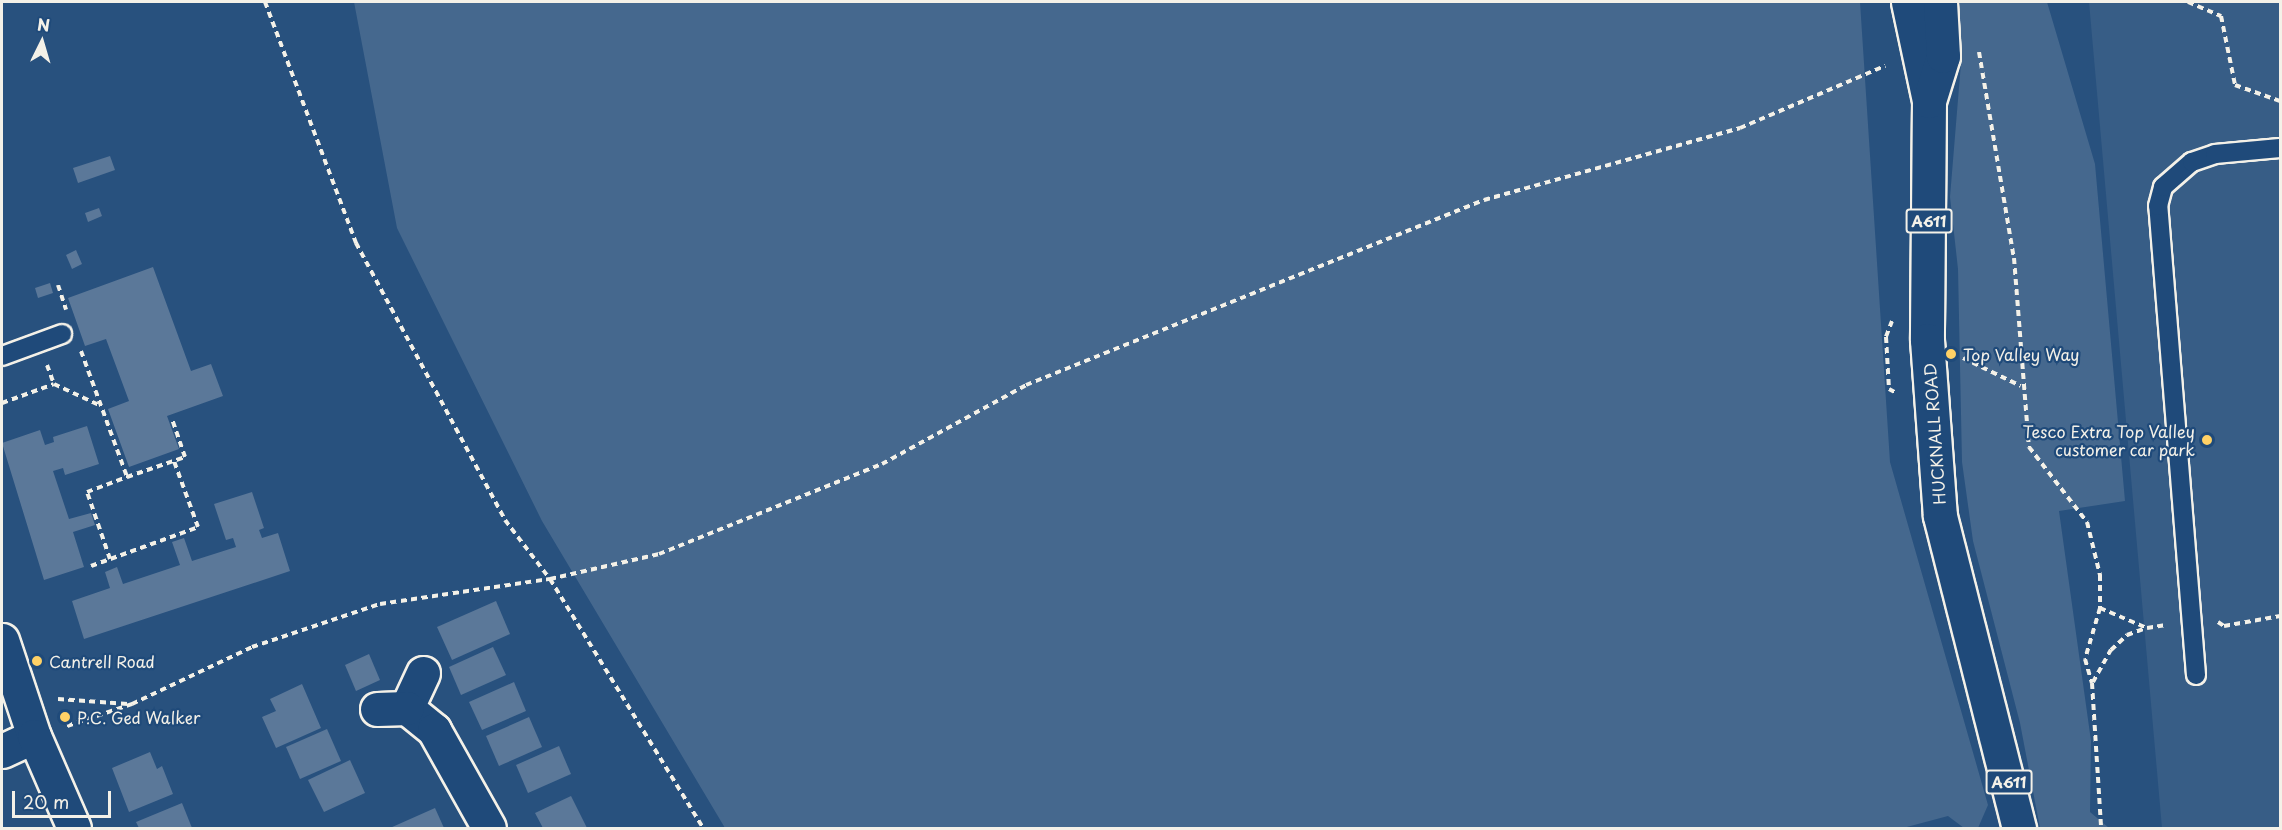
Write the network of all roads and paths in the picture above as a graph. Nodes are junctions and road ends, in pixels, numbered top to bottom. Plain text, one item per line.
1 (265, 2) edge
2 (1908, 2) edge
3 (1940, 2) edge
4 (2188, 2) edge
5 (1977, 45) dead end
6 (1885, 66) dead end
7 (1929, 101) junction
8 (2280, 101) edge
9 (2280, 148) edge
10 (58, 285) dead end
11 (70, 331) junction
12 (1954, 354) dead end
13 (2, 356) edge
14 (2021, 386) junction
15 (2, 403) edge
16 (101, 406) junction
17 (172, 419) dead end
18 (174, 460) junction
19 (127, 477) junction
20 (110, 559) junction
21 (92, 566) dead end
22 (550, 579) junction
23 (2147, 628) dead end
24 (2, 640) edge
25 (423, 673) dead end
26 (2196, 675) dead end
27 (2092, 683) junction
28 (21, 697) junction
29 (132, 704) junction
30 (34, 736) junction
31 (2, 751) edge
32 (74, 828) edge
33 (489, 828) edge
34 (703, 828) edge
35 (2019, 828) edge
36 (2101, 828) edge

1 - 22 path
2 - 7 main road, HUCKNALL ROAD / A611
3 - 7 main road, HUCKNALL ROAD / A611
4 - 8 path
5 - 14 path
6 - 22 path
7 - 35 main road, HUCKNALL ROAD / A611
9 - 26 lane
10 - 11 path
11 - 13 lane
11 - 16 path
12 - 14 path
14 - 27 path
15 - 16 path
16 - 19 path
17 - 18 path
18 - 19 path
18 - 20 path
19 - 20 path
20 - 21 path
22 - 29 path
22 - 34 path
23 - 27 path
24 - 28 main road
25 - 33 main road
27 - 36 path
28 - 29 path
28 - 30 main road
29 - 30 path
30 - 31 main road
30 - 32 main road

